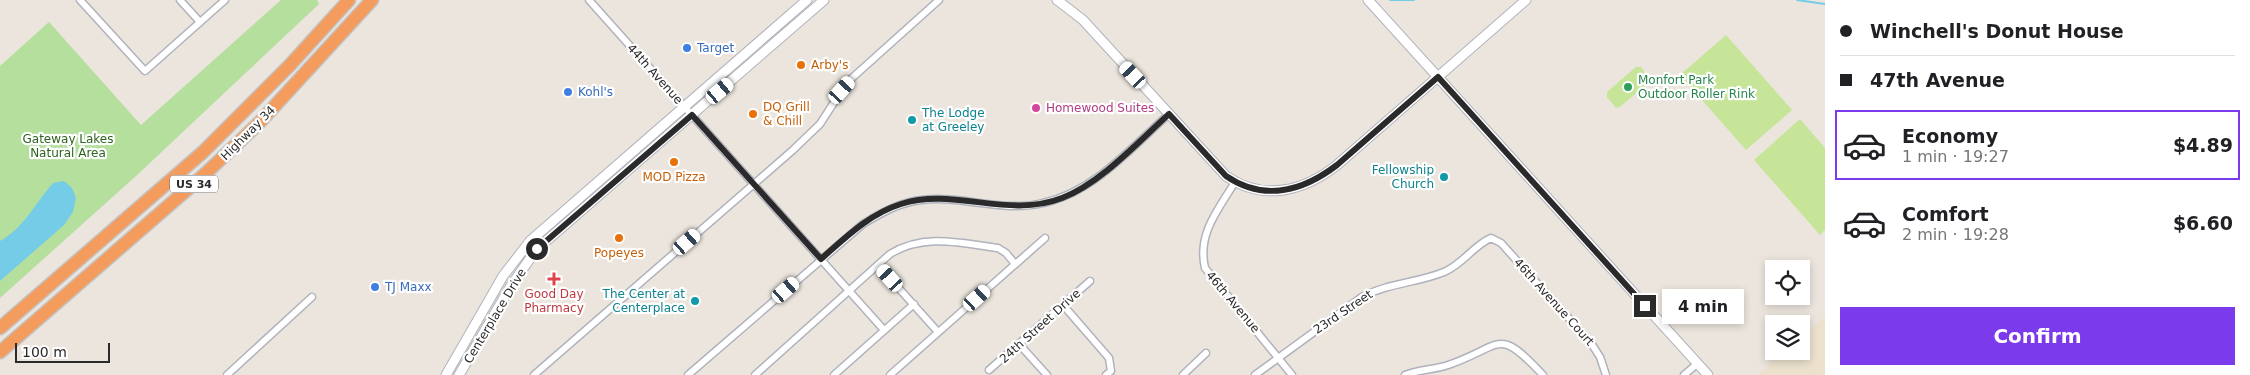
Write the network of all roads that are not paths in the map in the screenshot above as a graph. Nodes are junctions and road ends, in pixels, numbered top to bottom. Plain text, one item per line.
1 (80, 0) edge
2 (180, 0) edge
3 (225, 0) edge
4 (349, 0) edge
5 (372, 0) edge
6 (589, 0) edge
7 (807, 0) edge
8 (824, 0) edge
9 (939, 0) edge
10 (1057, 0) edge
11 (1368, 0) edge
12 (1526, 0) edge
13 (337, 12) junction
14 (200, 22) junction
15 (350, 24) junction
16 (1438, 77) junction
17 (684, 107) junction
18 (1169, 114) junction
19 (692, 115) junction
20 (1235, 182) junction
21 (754, 184) junction
22 (1045, 238) dead end
23 (1491, 238) joint
24 (821, 259) junction
25 (1015, 264) junction
26 (878, 265) junction
27 (1090, 281) dead end
28 (849, 291) junction
29 (312, 297) dead end
30 (914, 304) junction
31 (1063, 305) junction
32 (0, 328) edge
33 (884, 330) junction
34 (938, 332) junction
35 (1019, 344) junction
36 (0, 352) edge
37 (1206, 353) dead end
38 (1279, 357) junction
39 (1697, 364) junction
40 (990, 370) dead end
41 (1109, 373) edge
42 (227, 375) edge
43 (446, 375) edge
44 (459, 375) edge
45 (534, 375) edge
46 (688, 375) edge
47 (755, 375) edge
48 (834, 375) edge
49 (890, 375) edge
50 (1047, 375) edge
51 (1183, 375) edge
52 (1255, 375) edge
53 (1292, 375) edge
54 (1406, 375) edge
55 (1543, 375) edge
56 (1606, 375) edge
57 (1684, 375) edge
58 (1708, 375) edge

1 - 14 street
2 - 14 street
3 - 14 street
4 - 13 highway, Highway 34 / US 34
5 - 15 highway, Highway 34 / US 34
6 - 17 street, 44th Avenue
7 - 17 street, Centerplace Drive
8 - 19 street, Centerplace Drive
9 - 21 street
10 - 18 street
11 - 16 street
12 - 16 street
13 - 15 highway
13 - 32 highway, Highway 34 / US 34
15 - 36 highway, Highway 34 / US 34
16 - 20 street
16 - 39 street
17 - 19 street, 44th Avenue
17 - 43 street, Centerplace Drive
18 - 20 street
18 - 24 street
19 - 21 street, 44th Avenue
19 - 44 street, Centerplace Drive
20 - 38 street, 46th Avenue
21 - 24 street, 44th Avenue
21 - 45 street
22 - 25 street
23 - 38 street, 23rd Street
23 - 56 street, 46th Avenue Court
24 - 28 street, 44th Avenue
24 - 46 street
25 - 26 street
25 - 34 street
26 - 28 street
26 - 30 street
27 - 31 street, 24th Street Drive
28 - 33 street, 44th Avenue
28 - 47 street
29 - 42 street
30 - 33 street
30 - 34 street
31 - 35 street, 24th Street Drive
31 - 41 street
33 - 48 street
34 - 49 street
35 - 40 street, 24th Street Drive
35 - 50 street
37 - 51 street
38 - 52 street, 23rd Street
38 - 53 street, 46th Avenue
39 - 57 street
39 - 58 street
54 - 55 street

